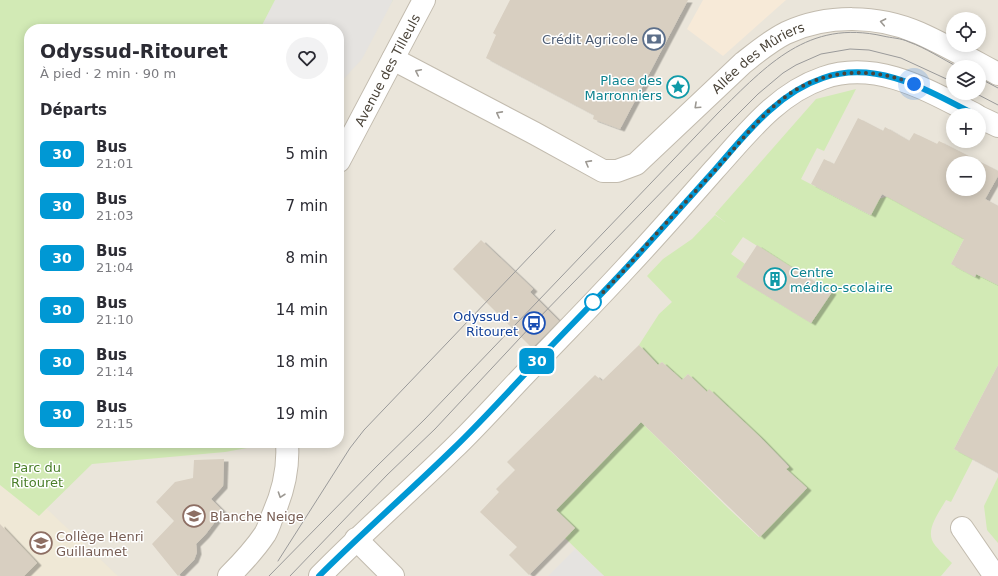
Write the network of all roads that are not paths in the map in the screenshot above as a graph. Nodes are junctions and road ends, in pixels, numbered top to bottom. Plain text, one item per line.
1 (424, 0) edge
2 (393, 60) junction
3 (998, 74) edge
4 (962, 108) edge
5 (986, 120) edge
6 (998, 126) edge
7 (344, 152) edge
8 (287, 450) edge
9 (962, 528) dead end
10 (356, 539) junction
11 (229, 576) edge
12 (320, 576) edge
13 (393, 576) edge
14 (995, 576) edge

1 - 2 street, Avenue des Tilleuls
3 -> 2 street, Allée des Mûriers
2 - 7 street, Avenue des Tilleuls
4 - 10 street
5 - 6 street
8 -> 11 street
9 - 14 street
10 - 12 street
10 - 13 street

